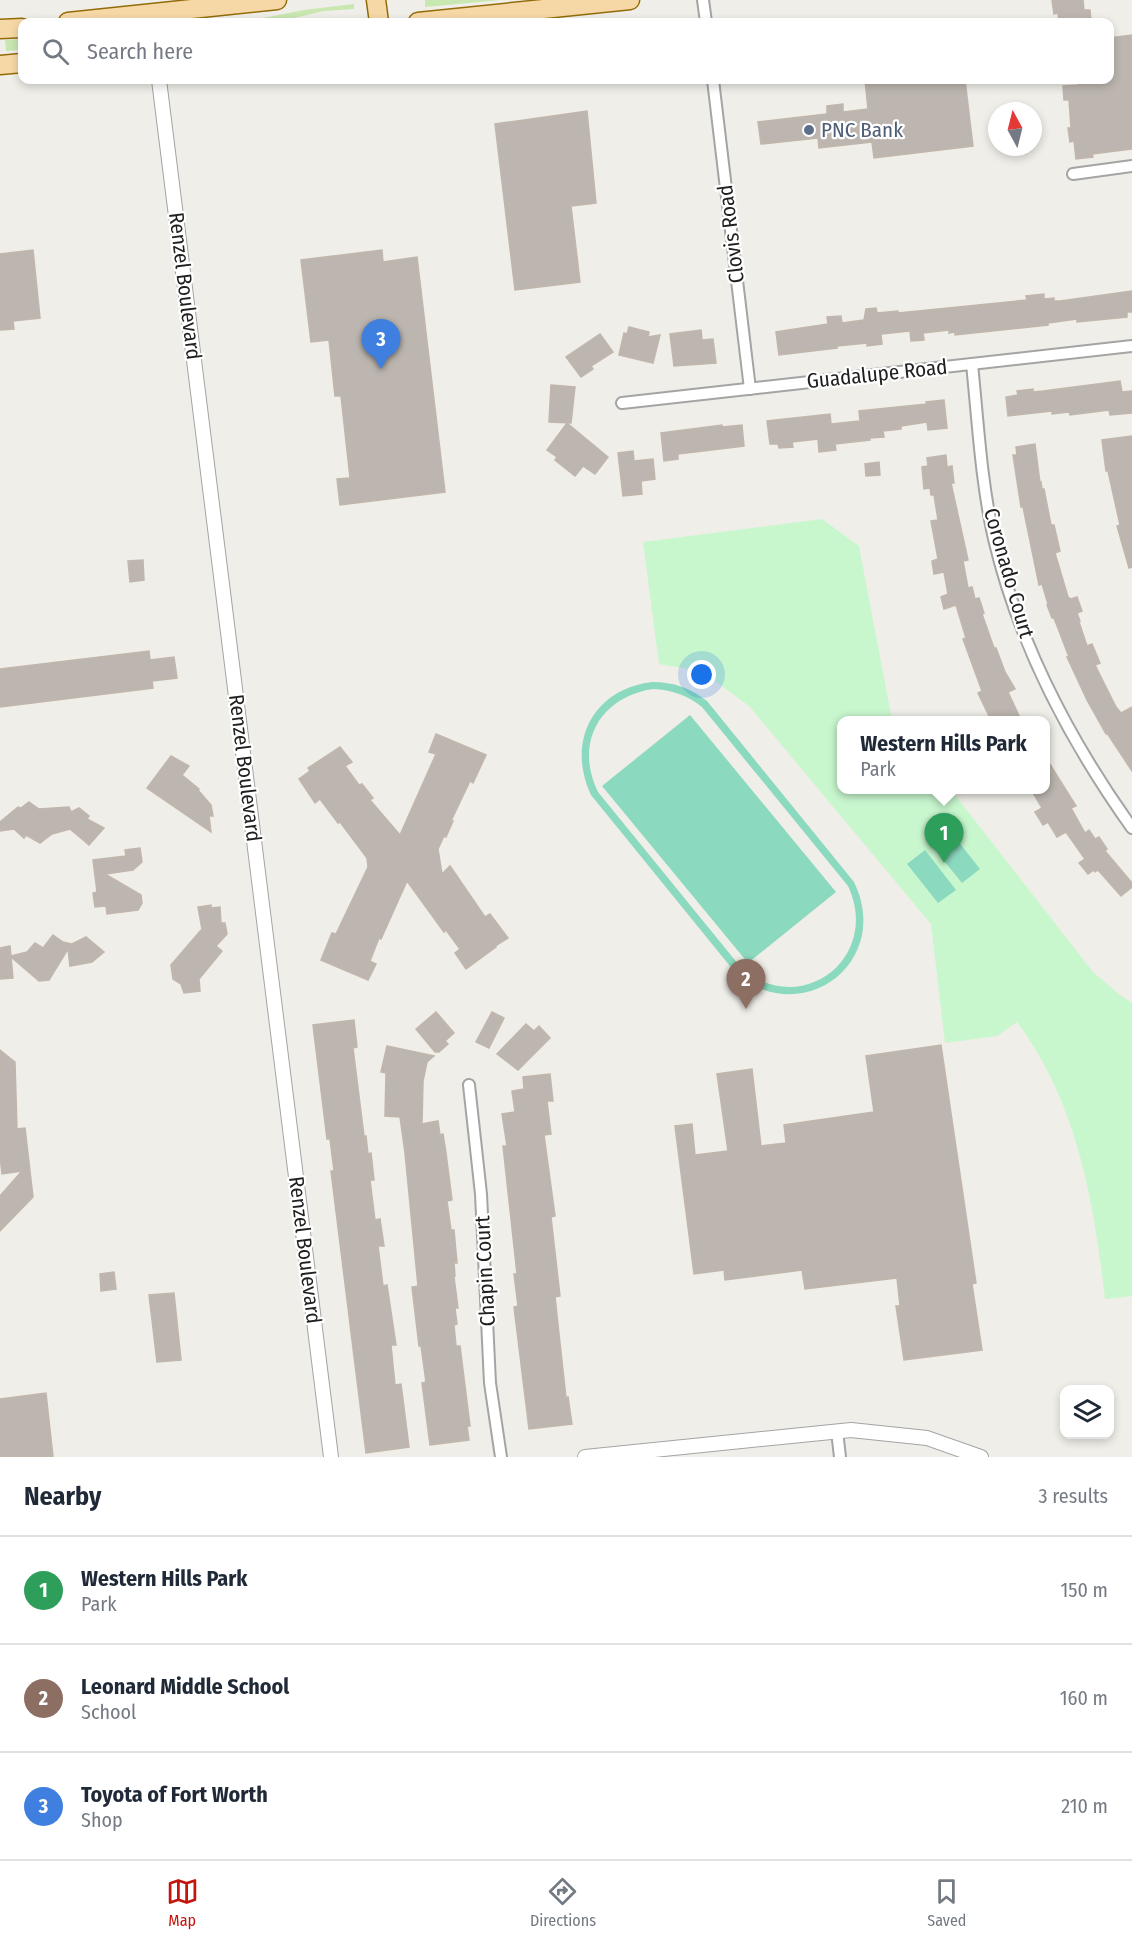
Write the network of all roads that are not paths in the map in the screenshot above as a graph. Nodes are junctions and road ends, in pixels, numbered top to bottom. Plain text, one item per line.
1 (277, 0) edge
2 (376, 0) edge
3 (630, 0) edge
4 (703, 0) edge
5 (153, 18) edge
6 (378, 18) edge
7 (457, 18) edge
8 (705, 18) edge
9 (18, 27) edge
10 (0, 29) edge
11 (18, 63) edge
12 (0, 65) edge
13 (159, 84) edge
14 (713, 84) edge
15 (1132, 166) edge
16 (1073, 174) dead end
17 (1132, 346) edge
18 (972, 364) junction
19 (750, 389) junction
20 (622, 403) dead end
21 (1132, 828) edge
22 (469, 1085) dead end
23 (837, 1431) junction
24 (648, 1454) edge
25 (331, 1457) edge
26 (501, 1457) edge
27 (585, 1457) edge
28 (840, 1457) edge
29 (981, 1457) edge

1 - 5 main road
2 - 6 main road
3 - 7 main road
4 - 8 street
9 - 10 main road
11 - 12 main road
13 - 25 street, Renzel Boulevard
14 - 19 street, Clovis Road
15 - 16 street
17 - 18 street, Guadalupe Road
18 - 19 street, Guadalupe Road
18 - 21 street, Coronado Court
19 - 20 street, Guadalupe Road
22 - 26 street, Chapin Court
23 - 24 street
23 - 28 street
23 - 29 street
24 - 27 street

